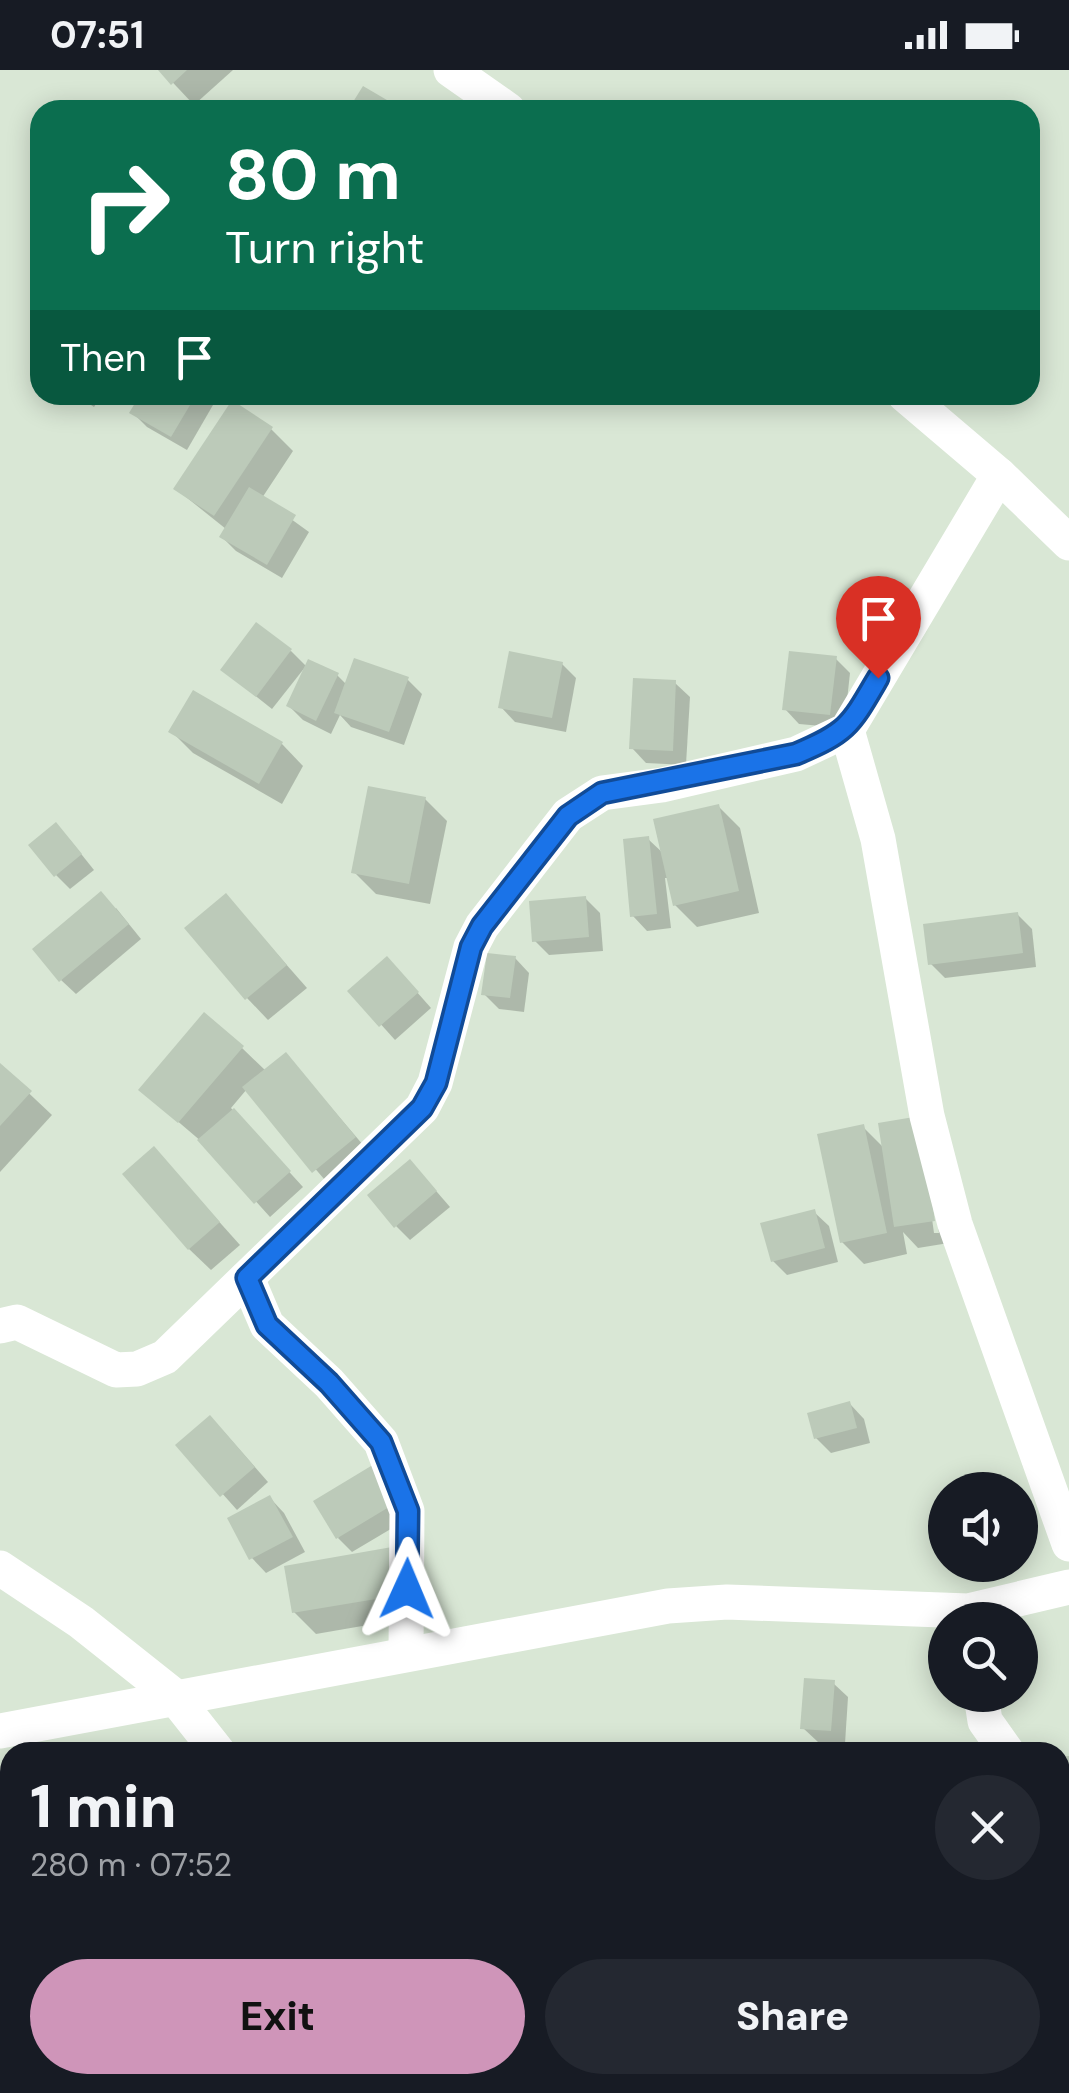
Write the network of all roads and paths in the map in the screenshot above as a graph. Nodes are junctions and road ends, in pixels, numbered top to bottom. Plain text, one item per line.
1 (451, 70) edge
2 (494, 100) edge
3 (917, 405) edge
4 (999, 474) junction
5 (1069, 544) edge
6 (847, 730) junction
7 (247, 1278) junction
8 (0, 1326) edge
9 (1069, 1544) edge
10 (0, 1568) edge
11 (1069, 1586) edge
12 (1013, 1602) edge
13 (928, 1613) edge
14 (406, 1653) junction
15 (173, 1696) junction
16 (984, 1712) edge
17 (0, 1731) edge
18 (210, 1742) edge
19 (1000, 1742) edge

1 - 2 street
3 - 4 street
4 - 5 street
4 - 6 street
6 - 7 street
6 - 9 street
7 - 8 street
7 - 14 street
10 - 15 street
11 - 12 street
13 - 14 street
14 - 15 street
15 - 17 street
15 - 18 street
16 - 19 street

